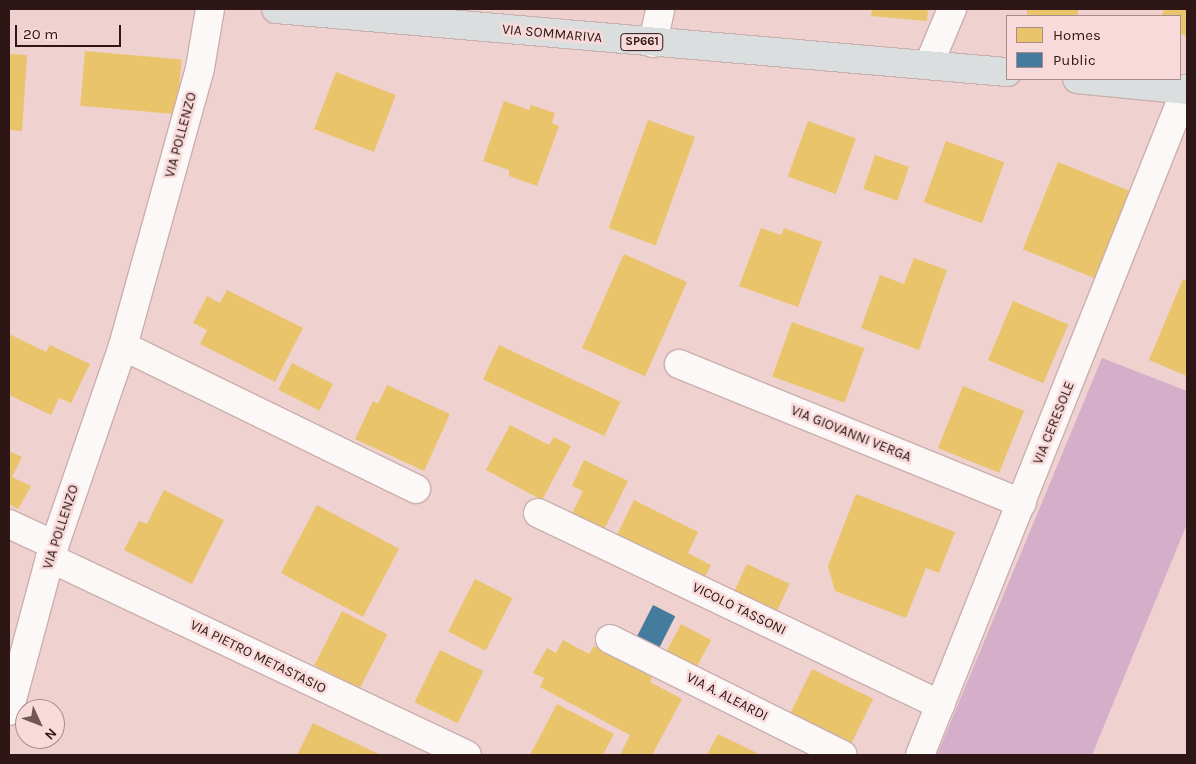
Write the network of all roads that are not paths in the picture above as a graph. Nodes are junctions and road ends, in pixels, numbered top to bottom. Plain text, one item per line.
1 (210, 9) edge
2 (276, 9) edge
3 (660, 9) edge
4 (952, 9) edge
5 (653, 43) junction
6 (928, 64) junction
7 (1006, 72) edge
8 (1088, 80) edge
9 (1187, 89) edge
10 (123, 346) junction
11 (679, 364) dead end
12 (416, 490) dead end
13 (1022, 503) junction
14 (538, 512) dead end
15 (9, 524) edge
16 (52, 551) junction
17 (610, 638) dead end
18 (940, 705) junction
19 (9, 711) edge
20 (458, 752) edge
21 (843, 755) edge
22 (920, 755) edge

1 - 10 street, VIA POLLENZO
2 - 5 main road, VIA SOMMARIVA / SP661
3 - 5 street
4 - 6 street
5 - 6 main road, VIA SOMMARIVA / SP661
6 - 7 main road, VIA SOMMARIVA / SP661
8 - 9 main road
9 - 13 street, VIA CERESOLE
10 - 12 street
10 - 16 street, VIA POLLENZO
11 - 13 street, VIA GIOVANNI VERGA
13 - 18 street, VIA CERESOLE
14 - 18 street, VICOLO TASSONI
15 - 16 street, VIA PIETRO METASTASIO
16 - 19 street, VIA POLLENZO
16 - 20 street, VIA PIETRO METASTASIO
17 - 21 street, VIA A. ALEARDI
18 - 22 street, VIA CERESOLE

